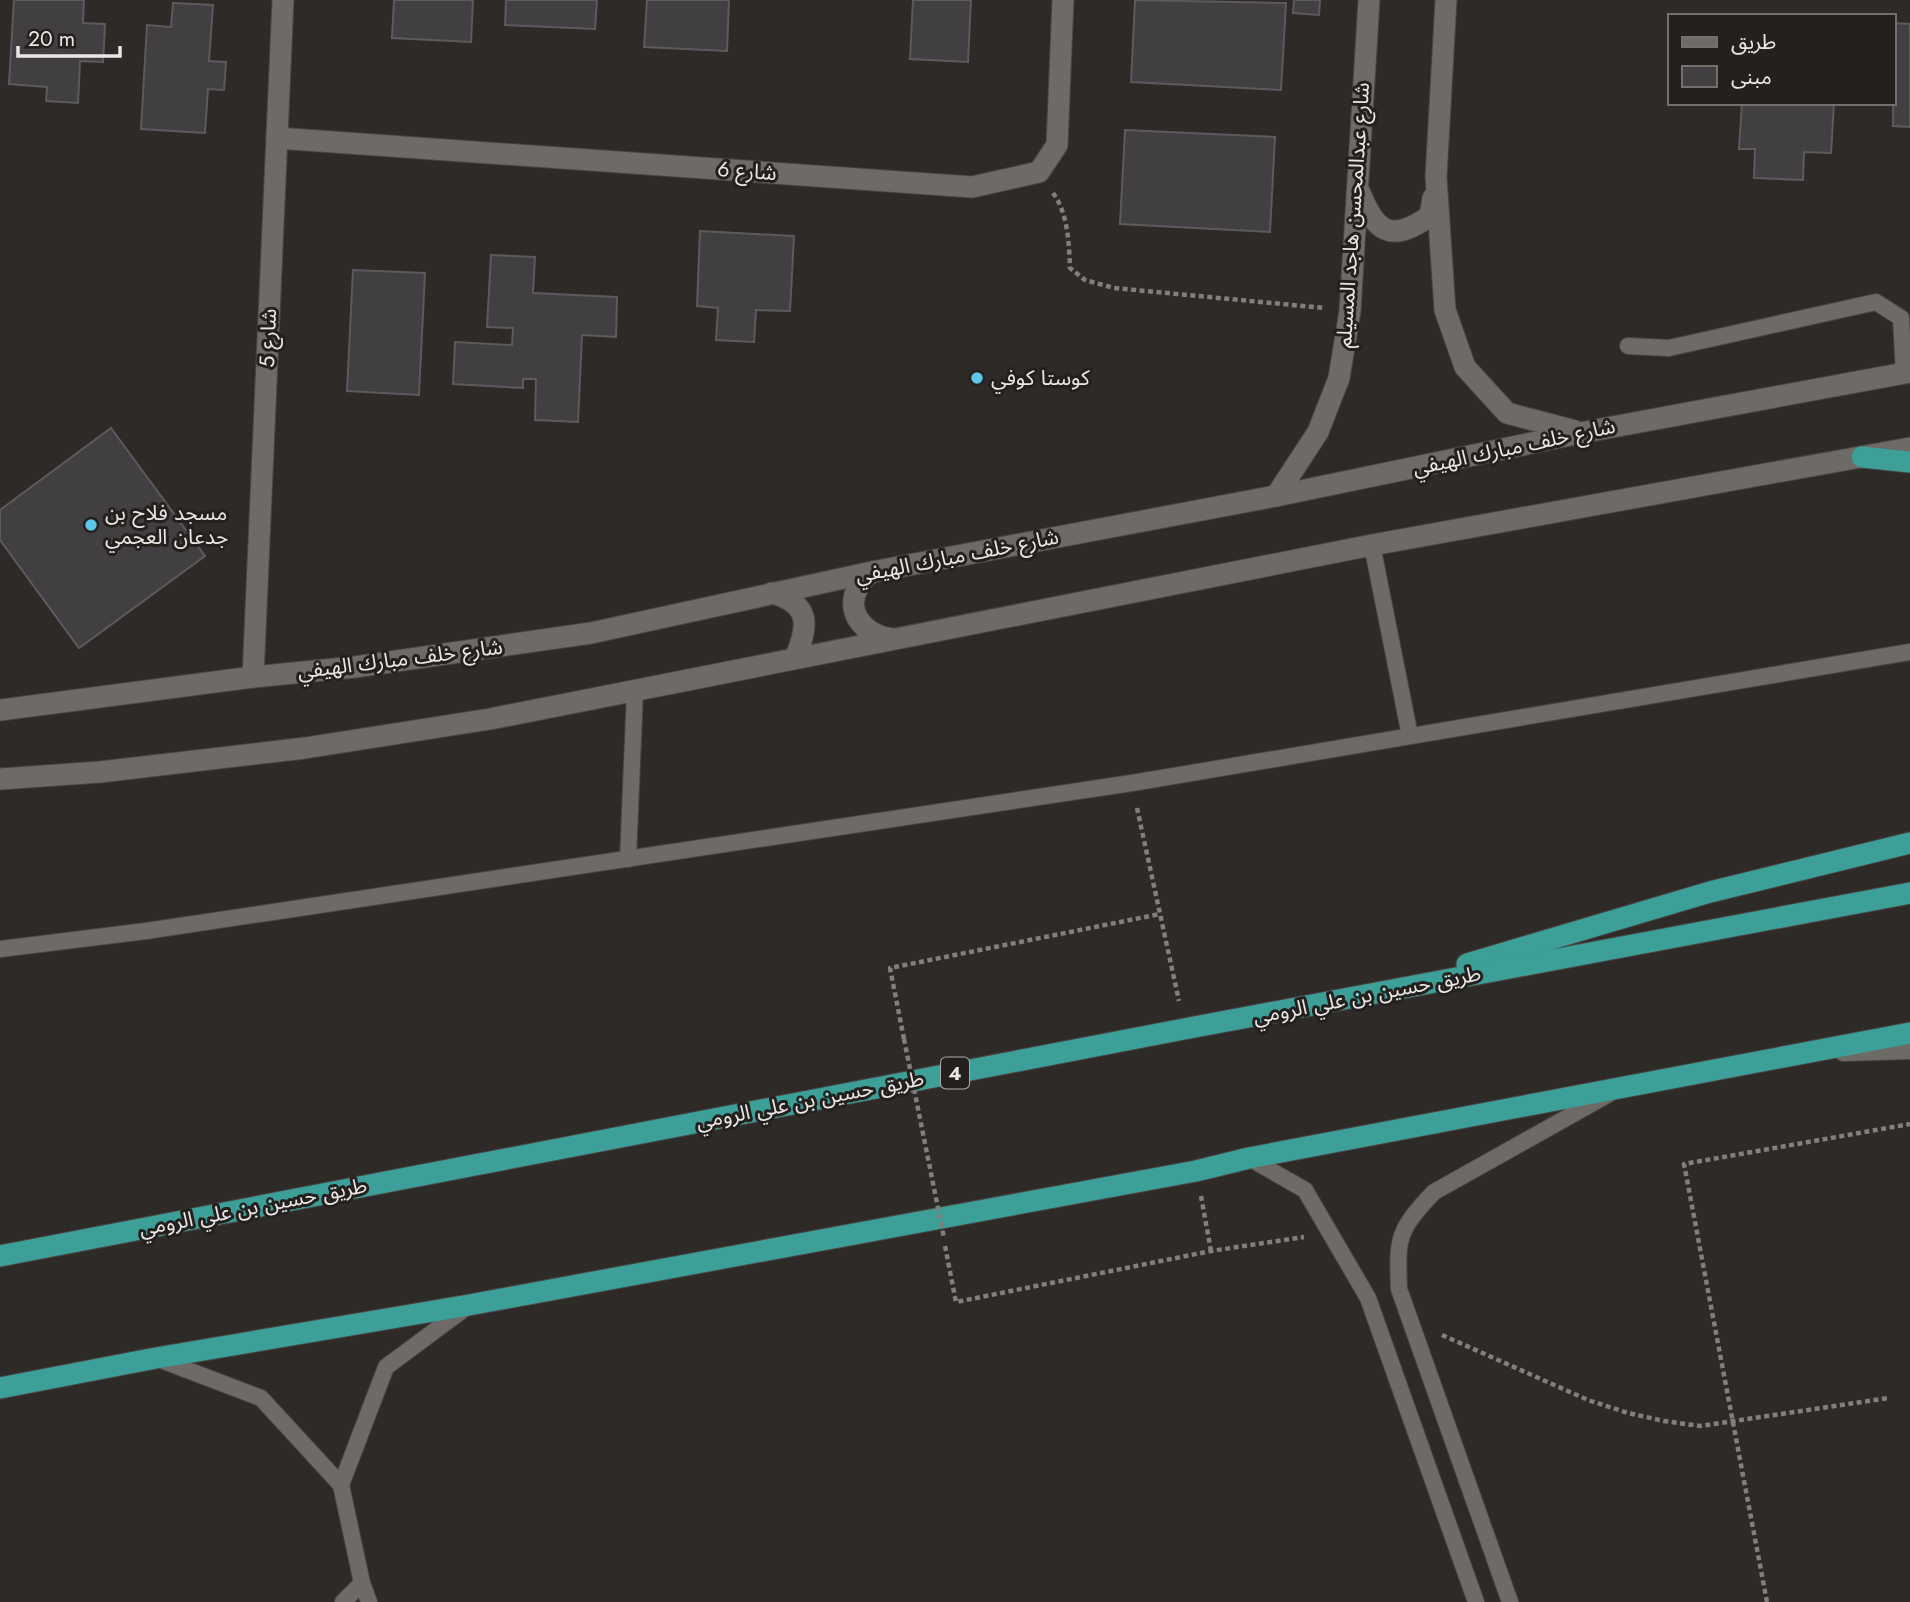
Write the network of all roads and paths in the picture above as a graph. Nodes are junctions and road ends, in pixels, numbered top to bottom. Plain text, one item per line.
1 (283, 0) edge
2 (1063, 0) edge
3 (1369, 0) edge
4 (1446, 0) edge
5 (277, 138) junction
6 (1039, 172) junction
7 (1436, 177) junction
8 (1357, 187) junction
9 (1350, 310) junction
10 (1628, 346) dead end
11 (1907, 373) edge
12 (1580, 433) junction
13 (1910, 448) edge
14 (1861, 457) junction
15 (1910, 462) edge
16 (1276, 496) junction
17 (1372, 545) junction
18 (872, 572) junction
19 (772, 593) junction
20 (895, 639) junction
21 (1910, 652) edge
22 (795, 658) junction
23 (253, 677) junction
24 (635, 691) junction
25 (0, 710) edge
26 (1410, 736) junction
27 (0, 779) edge
28 (1132, 783) junction
29 (1910, 843) edge
30 (628, 859) junction
31 (1910, 893) edge
32 (1160, 914) junction
33 (0, 949) edge
34 (1357, 997) junction
35 (1184, 1029) junction
36 (1910, 1033) edge
37 (1910, 1051) edge
38 (1791, 1055) junction
39 (1621, 1087) junction
40 (1910, 1124) edge
41 (1249, 1158) junction
42 (1196, 1171) junction
43 (1332, 1233) junction
44 (1212, 1251) junction
45 (0, 1256) edge
46 (469, 1304) junction
47 (1409, 1320) junction
48 (156, 1358) junction
49 (0, 1388) edge
50 (1888, 1398) dead end
51 (1732, 1422) junction
52 (341, 1485) junction
53 (362, 1583) junction
54 (342, 1602) edge
55 (357, 1602) edge
56 (369, 1602) edge
57 (1476, 1602) edge
58 (1510, 1602) edge
59 (1767, 1602) edge

1 - 5 street, شارع 5
2 - 6 street
3 - 8 street, شارع عبدالمحسن هاجد المسيلم
4 - 7 street
5 - 6 street, شارع 6
5 - 23 street, شارع 5
6 - 9 path
7 - 8 street
7 - 12 street
8 - 9 street, شارع عبدالمحسن هاجد المسيلم
9 - 16 street, شارع عبدالمحسن هاجد المسيلم
10 - 11 lane
11 - 12 street, شارع خلف مبارك الهيفي
12 - 16 street, شارع خلف مبارك الهيفي
13 - 14 street
14 - 15 highway
14 - 17 street
16 - 18 street, شارع خلف مبارك الهيفي
17 - 20 street
17 - 26 lane
18 - 19 street, شارع خلف مبارك الهيفي
18 - 20 street
19 - 22 street
19 - 23 street, شارع خلف مبارك الهيفي
20 - 22 street
21 - 26 lane
22 - 24 street
23 - 25 street, شارع خلف مبارك الهيفي
24 - 27 street
24 - 30 lane
26 - 28 lane
28 - 30 lane
28 - 32 path
29 - 34 highway
30 - 33 lane
31 - 34 highway, طريق حسين بن علي الرومي / 4
32 - 35 path
32 - 44 path, bridge
34 - 35 highway, طريق حسين بن علي الرومي / 4
35 - 45 highway, طريق حسين بن علي الرومي / 4
36 - 38 highway
37 - 38 lane
38 - 39 highway
39 - 41 highway
39 - 47 lane
40 - 51 path
41 - 42 highway
41 - 43 lane
42 - 44 path
42 - 46 highway
43 - 44 path
43 - 57 lane
46 - 48 highway
46 - 52 lane
47 - 51 path
47 - 58 lane
48 - 49 highway
48 - 52 lane
50 - 51 path
51 - 59 path
52 - 53 lane
53 - 54 lane
53 - 55 lane
53 - 56 lane

